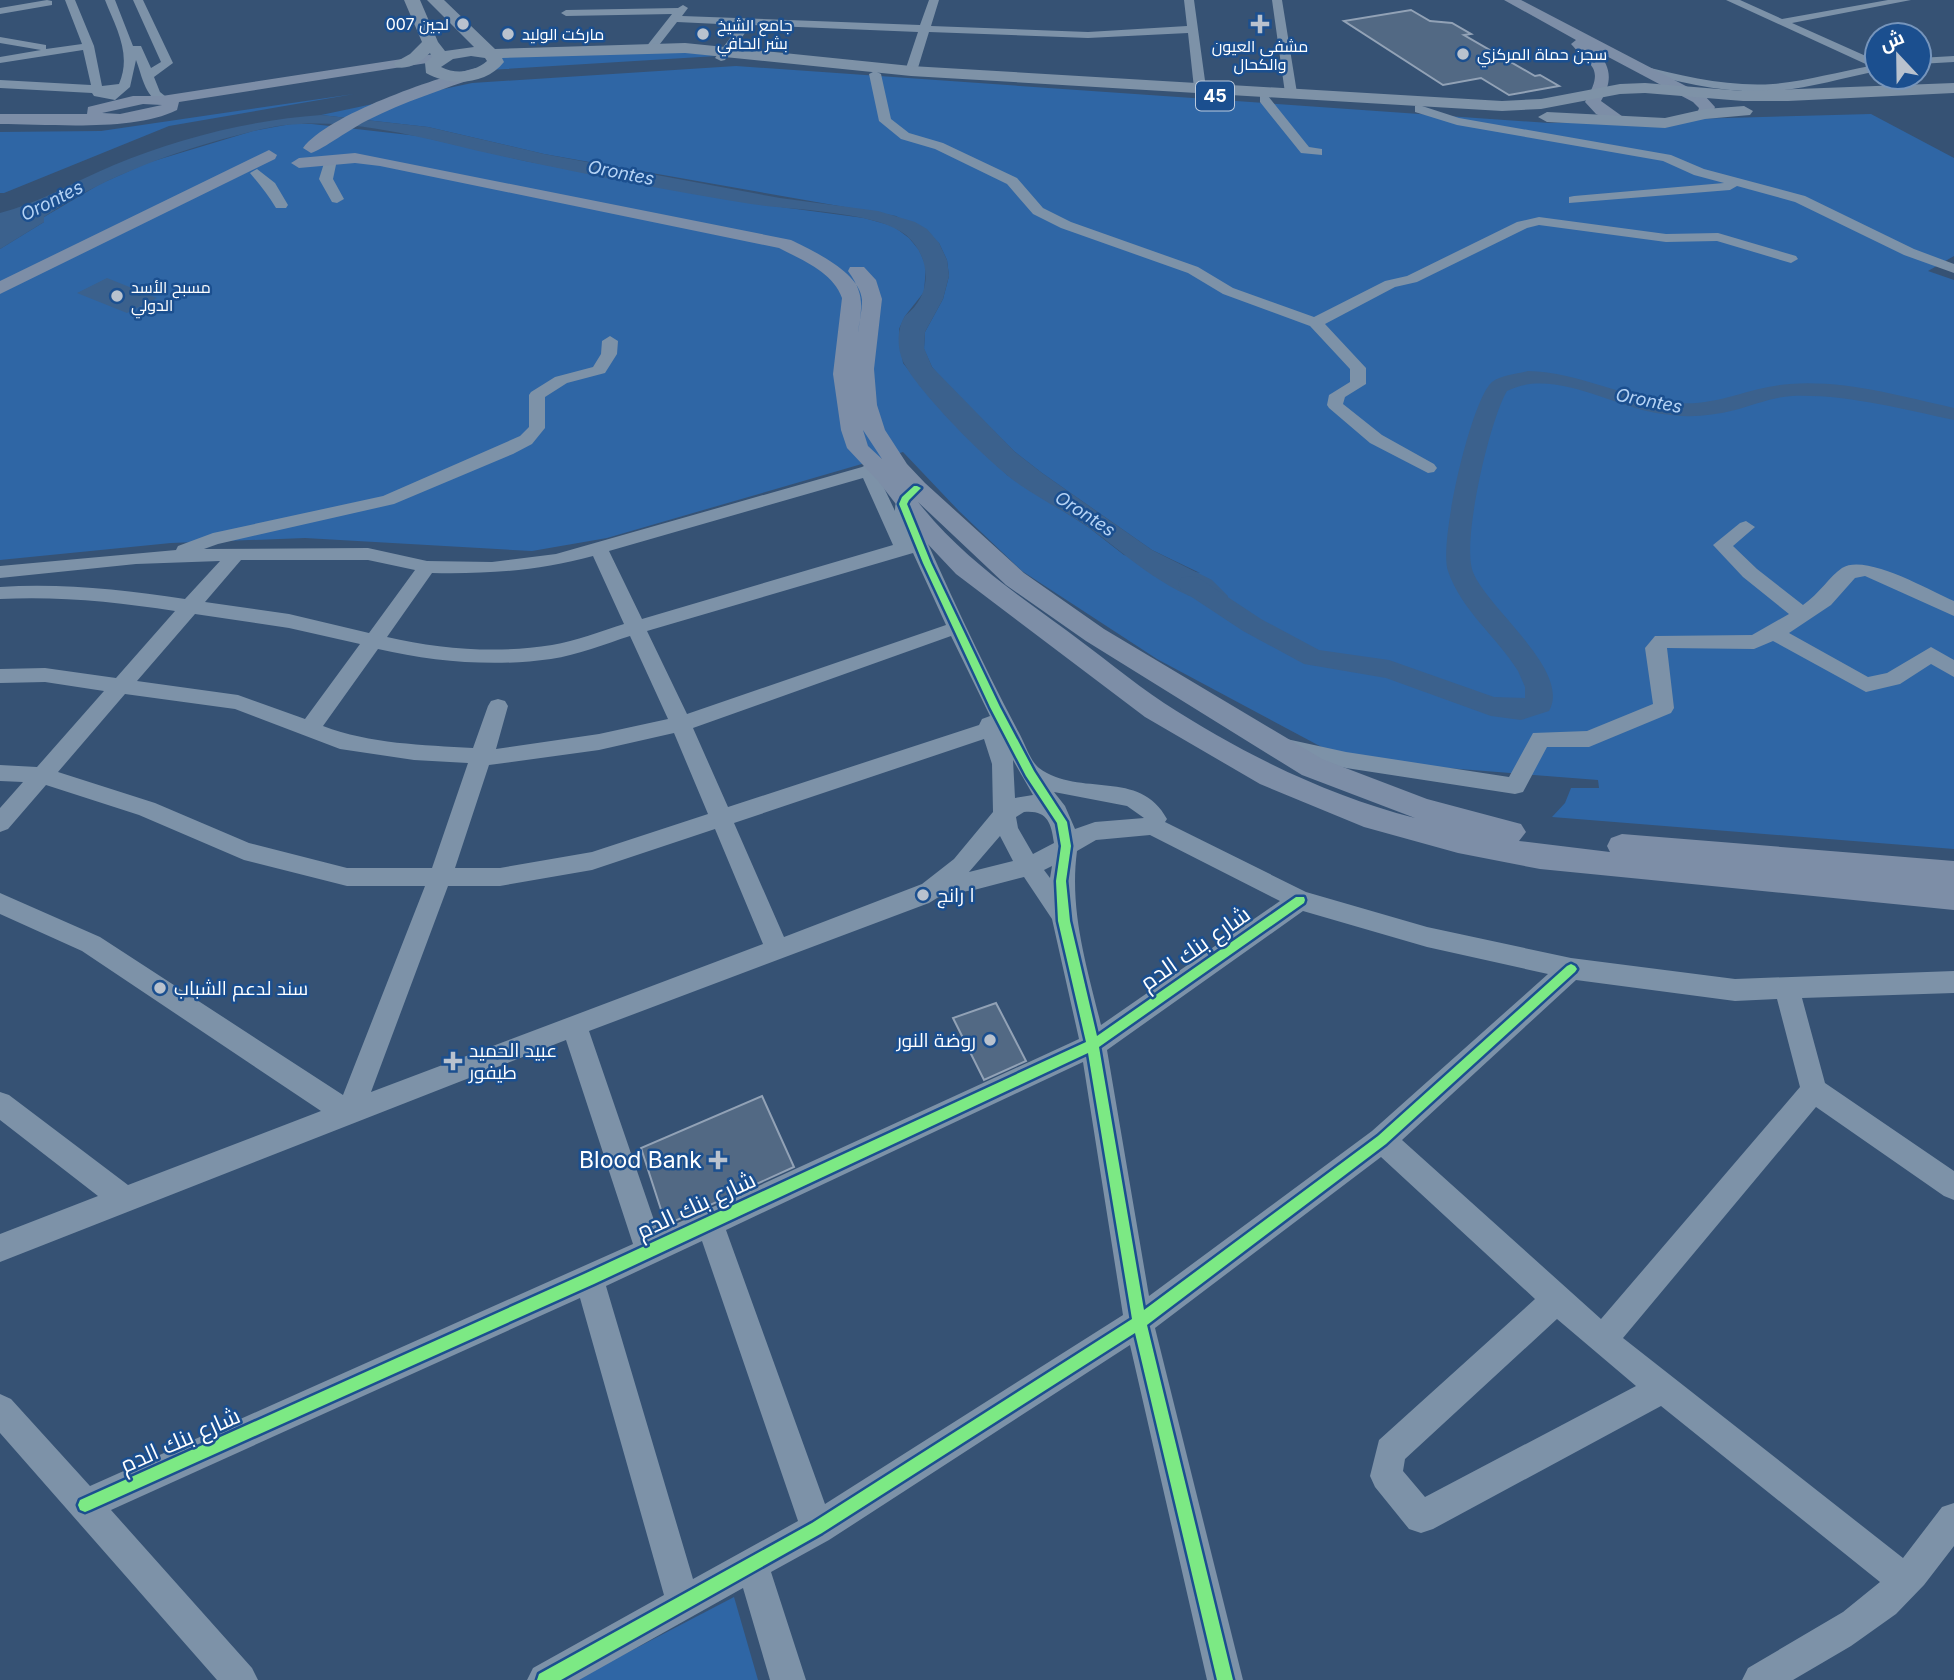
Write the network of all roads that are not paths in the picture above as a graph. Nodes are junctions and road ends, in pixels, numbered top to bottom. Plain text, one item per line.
1 (110, 0) edge
2 (118, 0) edge
3 (138, 0) edge
4 (412, 0) edge
5 (435, 0) edge
6 (565, 0) edge
7 (689, 0) edge
8 (934, 0) edge
9 (1189, 0) edge
10 (1277, 0) edge
11 (1498, 0) edge
12 (1511, 0) edge
13 (1731, 0) edge
14 (1749, 0) edge
15 (1839, 0) edge
16 (1906, 0) edge
17 (43, 2) edge
18 (72, 6) edge
19 (1858, 8) junction
20 (0, 11) edge
21 (677, 15) junction
22 (1793, 20) junction
23 (748, 22) junction
24 (1780, 22) junction
25 (926, 29) junction
26 (1193, 29) junction
27 (0, 40) edge
28 (430, 43) junction
29 (88, 46) junction
30 (652, 47) junction
31 (63, 50) junction
32 (1863, 51) edge
33 (491, 54) junction
34 (724, 55) junction
35 (1954, 59) edge
36 (0, 60) edge
37 (1863, 60) edge
38 (1933, 60) edge
39 (402, 63) junction
40 (438, 64) junction
41 (1639, 68) junction
42 (1863, 69) edge
43 (911, 71) junction
44 (477, 73) junction
45 (875, 74) junction
46 (147, 76) junction
47 (366, 77) junction
48 (0, 84) edge
49 (124, 87) junction
50 (393, 88) junction
51 (1200, 88) junction
52 (1954, 88) edge
53 (99, 90) junction
54 (1685, 91) junction
55 (1291, 93) junction
56 (1598, 94) junction
57 (1954, 96) edge
58 (1264, 99) junction
59 (162, 106) junction
60 (104, 108) junction
61 (1419, 109) junction
62 (375, 110) junction
63 (0, 113) edge
64 (1705, 114) junction
65 (0, 119) edge
66 (1618, 119) junction
67 (305, 149) junction
68 (1318, 152) dead end
69 (257, 173) junction
70 (1747, 185) junction
71 (203, 190) junction
72 (337, 199) dead end
73 (1574, 200) dead end
74 (281, 205) dead end
75 (1791, 259) dead end
76 (1954, 269) edge
77 (0, 288) edge
78 (1315, 323) junction
79 (610, 341) dead end
80 (878, 465) junction
81 (1428, 468) dead end
82 (911, 494) junction
83 (1745, 527) dead end
84 (923, 548) junction
85 (598, 549) junction
86 (236, 554) junction
87 (166, 557) junction
88 (427, 567) junction
89 (0, 572) edge
90 (0, 593) edge
91 (190, 608) junction
92 (1954, 609) edge
93 (1802, 614) junction
94 (638, 629) junction
95 (944, 631) junction
96 (1774, 633) junction
97 (375, 640) junction
98 (1954, 670) edge
99 (0, 676) edge
100 (121, 687) junction
101 (498, 706) dead end
102 (681, 724) junction
103 (309, 729) junction
104 (991, 729) junction
105 (1272, 744) junction
106 (483, 756) junction
107 (0, 773) edge
108 (1030, 774) junction
109 (42, 775) junction
110 (1057, 812) junction
111 (1004, 815) junction
112 (722, 819) junction
113 (0, 823) edge
114 (1152, 826) junction
115 (1066, 846) junction
116 (1030, 866) junction
117 (1954, 873) edge
118 (440, 877) junction
119 (938, 886) junction
120 (1954, 897) edge
121 (1300, 900) junction
122 (0, 903) edge
123 (1065, 921) junction
124 (778, 951) junction
125 (1571, 969) junction
126 (1954, 982) edge
127 (1787, 989) junction
128 (574, 1026) junction
129 (1093, 1045) junction
130 (1814, 1090) junction
131 (0, 1104) edge
132 (349, 1114) junction
133 (1382, 1140) junction
134 (1954, 1186) edge
135 (126, 1200) junction
136 (709, 1222) junction
137 (0, 1248) edge
138 (650, 1250) junction
139 (589, 1279) junction
140 (1556, 1299) junction
141 (1139, 1322) junction
142 (1601, 1340) junction
143 (1662, 1389) junction
144 (0, 1410) edge
145 (85, 1506) junction
146 (1954, 1520) edge
147 (817, 1528) junction
148 (752, 1563) junction
149 (1905, 1581) junction
150 (684, 1604) junction
151 (240, 1680) edge
152 (545, 1680) edge
153 (788, 1680) edge
154 (1225, 1680) edge
155 (1760, 1680) edge

1 - 49 street
2 - 46 street
3 - 46 street
4 - 28 highway
5 - 33 highway
6 - 21 street
7 - 21 street
8 - 25 street
9 - 26 street
10 - 55 street
11 - 56 main road
12 - 41 main road
13 - 24 street
14 - 22 street
15 - 19 street
16 - 19 street
17 - 18 street
17 - 20 street
18 - 29 street
19 - 22 street
21 - 23 street
21 - 30 street
22 - 24 street
22 - 32 street
23 - 25 street
23 - 34 street
24 - 37 street
25 - 26 street
25 - 43 street
26 - 51 street
27 - 31 street
28 - 39 highway
28 - 40 highway
29 - 31 street
29 - 53 street
30 - 33 highway, 45
30 - 34 highway, 45
31 - 36 street
33 - 40 highway
33 - 44 highway
34 - 43 highway, 45
34 - 44 highway, 45
34 - 45 highway, 45
35 - 38 street
39 - 40 main road
39 - 59 main road
40 - 44 highway
40 - 47 main road
40 - 50 main road
41 - 42 street
41 - 54 main road
43 - 51 highway, 45
44 - 62 main road
45 - 58 highway, 45
45 - 78 street
46 - 59 street
47 - 50 main road
47 - 59 main road
48 - 53 street
49 - 53 street
49 - 60 street
50 - 62 main road
51 - 55 highway, 45
52 - 54 highway, 45
53 - 60 street
54 - 56 highway, 45
54 - 64 main road
55 - 56 highway, 45
56 - 66 main road
57 - 64 highway, 45
58 - 61 highway, 45
58 - 68 street
59 - 60 main road
60 - 63 main road
60 - 65 main road
61 - 66 highway, 45
61 - 70 street
62 - 67 main road
64 - 66 highway, 45
67 - 69 main road
67 - 71 main road
67 - 72 street
67 - 80 main road
69 - 71 main road
69 - 74 street
70 - 73 street
70 - 76 street
71 - 77 main road
75 - 78 street
78 - 81 street
79 - 87 street
80 - 82 main road
80 - 84 street
80 - 85 street
82 - 84 main road
82 - 105 main road
83 - 93 street
84 - 94 street
84 - 95 street
84 - 108 street
84 - 120 main road
85 - 88 street
85 - 94 street
86 - 87 street
86 - 88 street
86 - 91 street
87 - 89 street
88 - 97 street
90 - 91 street
91 - 97 street
91 - 100 street
92 - 93 street
93 - 96 street
94 - 97 street
94 - 102 street
95 - 102 street
95 - 104 street
96 - 98 street
96 - 105 street
97 - 103 street
99 - 100 street
100 - 103 street
100 - 109 street
101 - 106 street
102 - 106 street
102 - 112 street
103 - 106 street
104 - 111 street
104 - 112 street
105 - 117 main road
106 - 118 street
107 - 109 street
108 - 110 street
108 - 114 street
109 - 113 street
109 - 118 street
110 - 111 street
110 - 115 street
111 - 116 street
111 - 119 street
112 - 118 street
112 - 124 street
114 - 115 street
114 - 121 street
115 - 116 street
115 - 123 street
116 - 119 street
116 - 123 street
118 - 132 street
119 - 124 street
121 - 125 street
121 - 129 street, شارع بنك الدم
122 - 132 street
123 - 129 street
124 - 128 street
125 - 127 street
125 - 133 street
126 - 127 street
127 - 130 street
128 - 132 street
128 - 138 street
129 - 136 street, شارع بنك الدم
129 - 141 street
130 - 134 street
130 - 142 street
131 - 135 street
132 - 135 street
133 - 140 street
133 - 141 street
135 - 137 street
136 - 138 street, شارع بنك الدم
136 - 147 street
138 - 139 street, شارع بنك الدم
139 - 145 street, شارع بنك الدم
139 - 150 street
140 - 142 street
140 - 143 street
141 - 147 street
141 - 154 street
142 - 143 street
143 - 149 street
144 - 145 street
145 - 151 street
146 - 149 street
147 - 148 street
148 - 150 street
148 - 153 street
149 - 155 street
150 - 152 street

